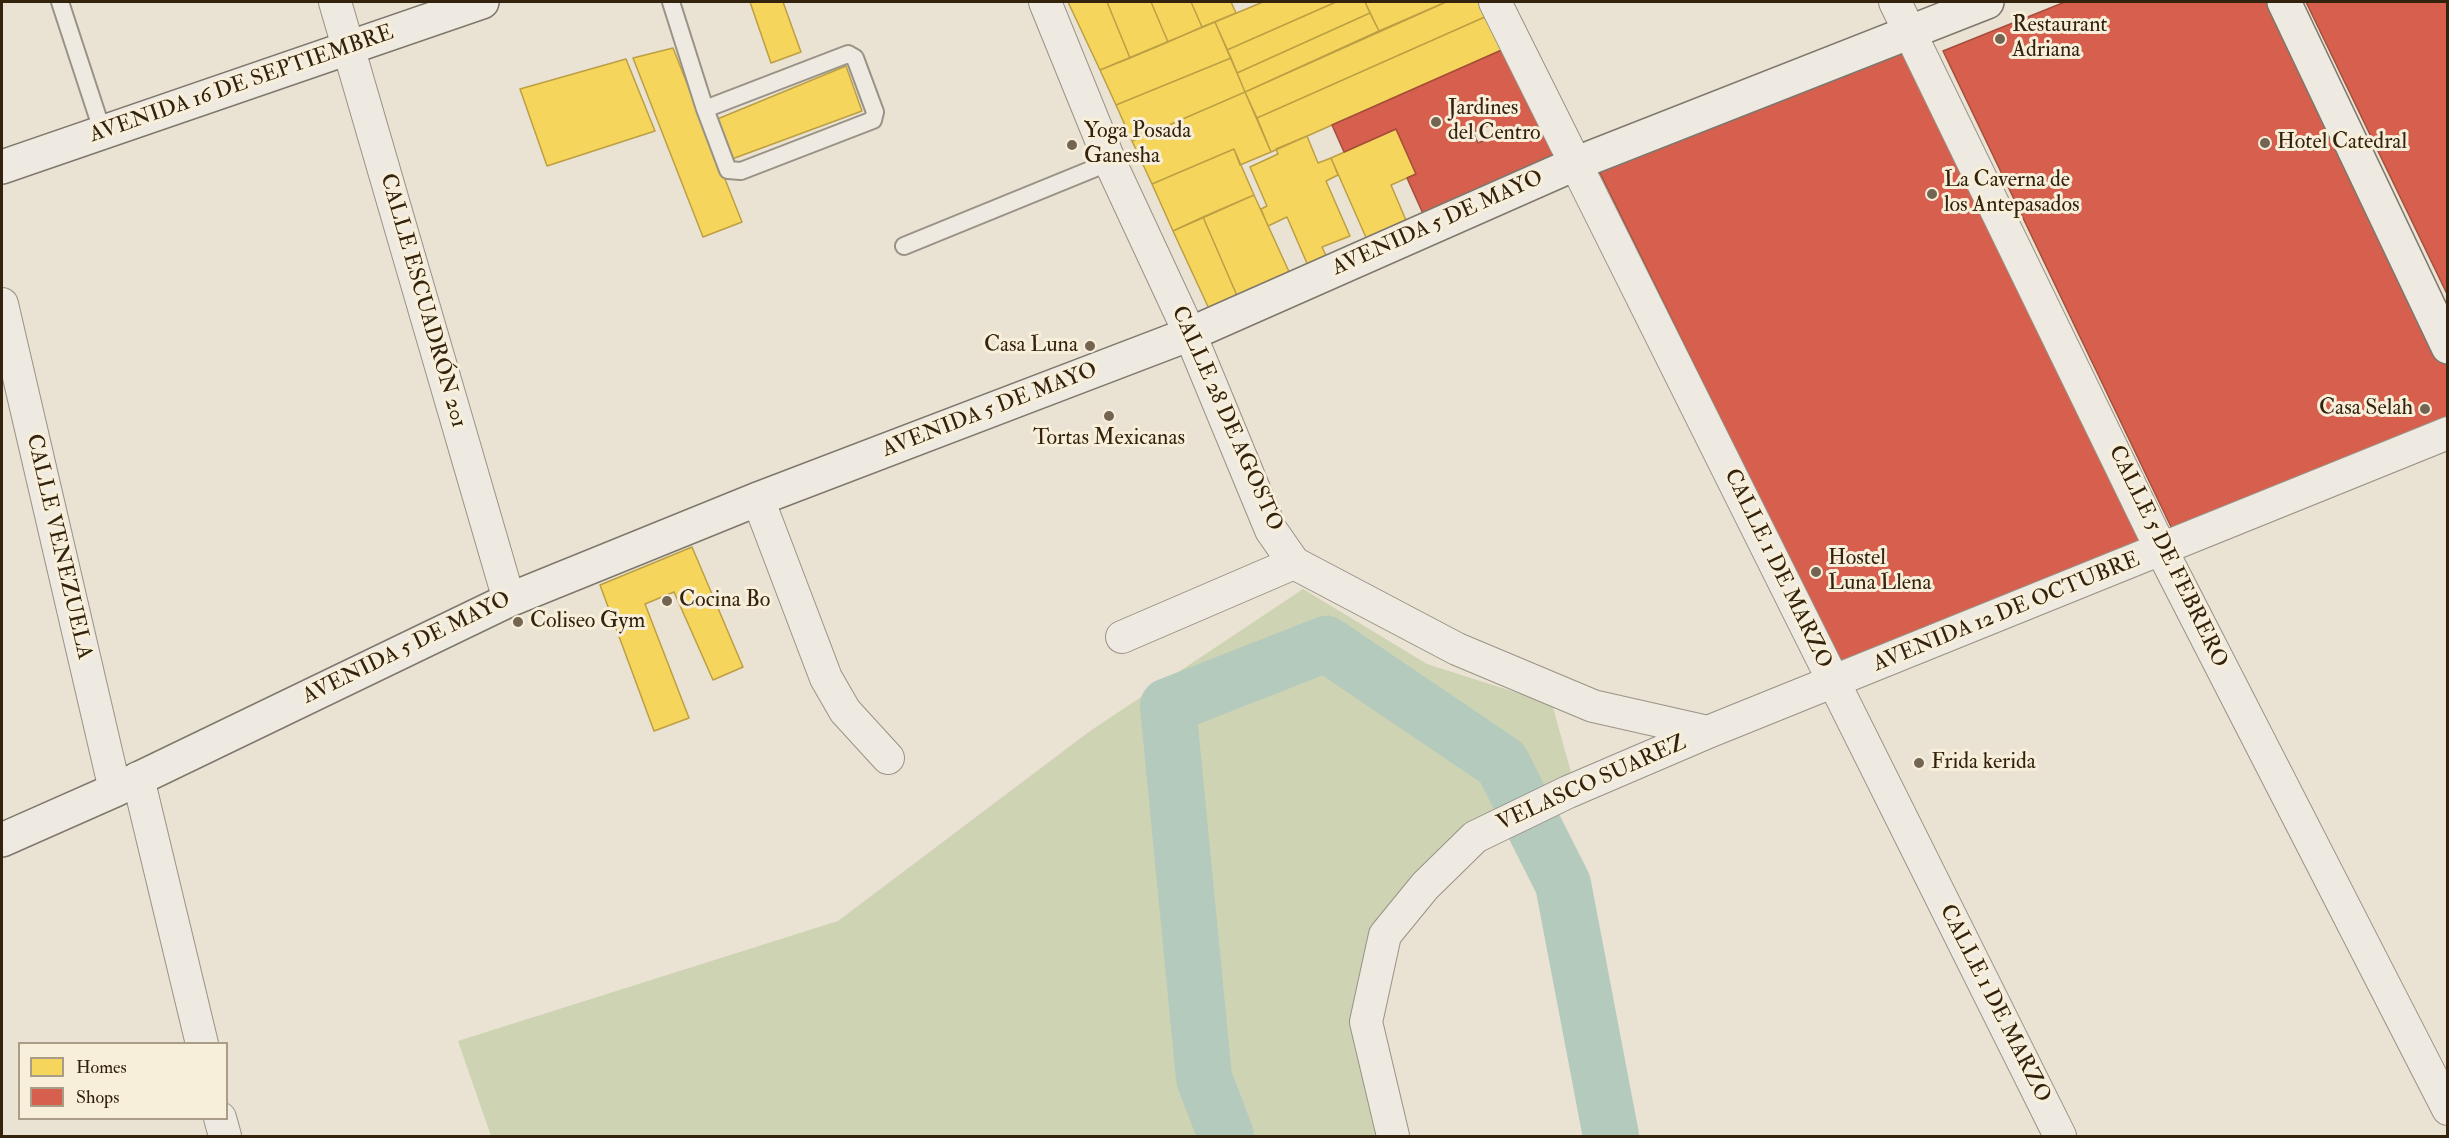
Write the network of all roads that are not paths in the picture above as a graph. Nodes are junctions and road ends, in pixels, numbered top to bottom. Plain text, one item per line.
1 (60, 2) edge
2 (335, 2) edge
3 (482, 2) edge
4 (671, 2) edge
5 (1045, 2) edge
6 (1495, 2) edge
7 (1895, 2) edge
8 (1987, 2) edge
9 (2284, 2) edge
10 (1910, 30) junction
11 (349, 48) junction
12 (705, 108) junction
13 (103, 133) junction
14 (1110, 162) junction
15 (1577, 163) junction
16 (2, 167) edge
17 (904, 246) dead end
18 (2, 304) edge
19 (1190, 334) junction
20 (2448, 347) edge
21 (2448, 434) edge
22 (758, 499) junction
23 (2162, 551) junction
24 (1294, 563) junction
25 (509, 600) junction
26 (1122, 637) dead end
27 (1832, 683) junction
28 (1708, 732) junction
29 (888, 758) dead end
30 (127, 784) junction
31 (2, 840) edge
32 (201, 1042) edge
33 (2448, 1109) edge
34 (220, 1120) edge
35 (225, 1137) edge
36 (1393, 1137) edge
37 (2060, 1137) edge

1 - 13 lane
2 - 11 street, CALLE ESCUADRÓN 201
3 - 11 main road, AVENIDA 16 DE SEPTIEMBRE
4 - 12 lane
5 - 14 street, CALLE 28 DE AGOSTO
6 - 15 street, CALLE 1 DE MARZO
7 - 10 street, CALLE 5 DE FEBRERO
8 - 10 main road, AVENIDA 5 DE MAYO
9 - 20 main road
10 - 15 main road, AVENIDA 5 DE MAYO
10 - 23 street, CALLE 5 DE FEBRERO
11 - 13 main road, AVENIDA 16 DE SEPTIEMBRE
11 - 25 street, CALLE ESCUADRÓN 201
12 - 12 lane
13 - 16 main road, AVENIDA 16 DE SEPTIEMBRE
14 - 17 lane
14 - 19 street, CALLE 28 DE AGOSTO
15 - 19 main road, AVENIDA 5 DE MAYO
15 - 27 street, CALLE 1 DE MARZO
18 - 30 street, CALLE VENEZUELA
19 - 22 main road, AVENIDA 5 DE MAYO
19 - 24 street, CALLE 28 DE AGOSTO
21 - 23 street, AVENIDA 12 DE OCTUBRE
22 - 25 main road, AVENIDA 5 DE MAYO
22 - 29 street
23 - 27 street, AVENIDA 12 DE OCTUBRE
23 - 33 street, CALLE 5 DE FEBRERO
24 - 26 street
24 - 28 street, CALLE 28 DE AGOSTO
25 - 30 main road, AVENIDA 5 DE MAYO
27 - 28 street
27 - 37 street, CALLE 1 DE MARZO
28 - 36 street, VELASCO SUAREZ
30 - 31 main road, AVENIDA 5 DE MAYO
30 - 32 street, CALLE VENEZUELA
34 - 35 street

